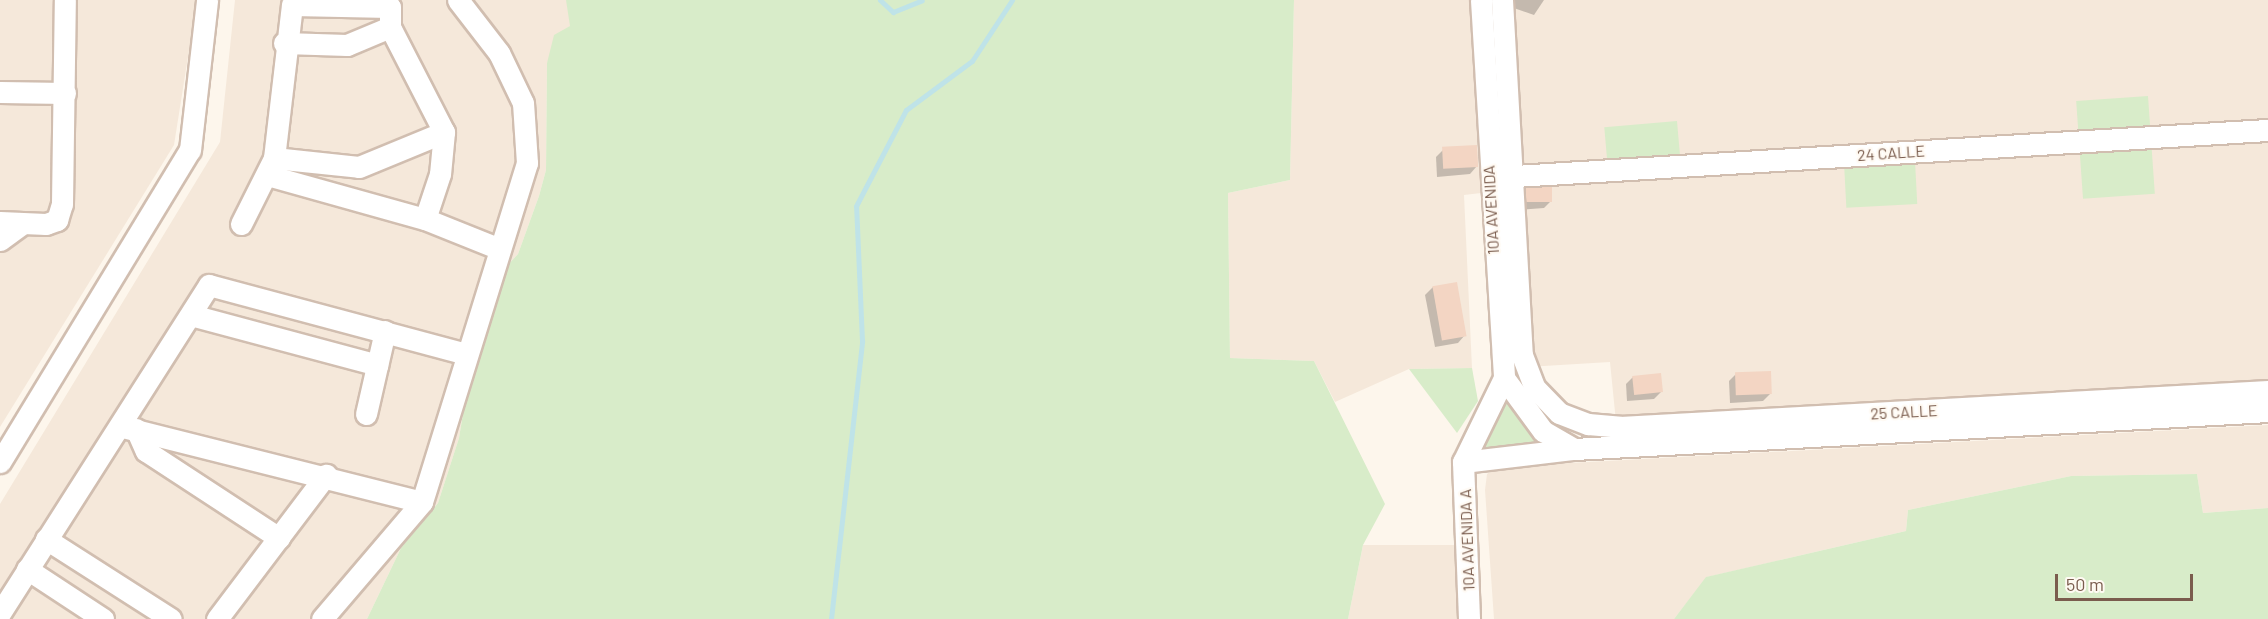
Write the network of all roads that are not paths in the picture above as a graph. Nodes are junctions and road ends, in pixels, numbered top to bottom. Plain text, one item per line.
1 (65, 0) edge
2 (207, 0) edge
3 (439, 0) edge
4 (445, 0) edge
5 (458, 0) edge
6 (1481, 0) edge
7 (1502, 0) edge
8 (390, 27) junction
9 (284, 42) junction
10 (0, 92) edge
11 (65, 93) junction
12 (2268, 130) edge
13 (444, 132) junction
14 (271, 166) junction
15 (1515, 176) junction
16 (425, 219) junction
17 (0, 222) edge
18 (22, 224) junction
19 (241, 224) dead end
20 (0, 240) edge
21 (497, 248) junction
22 (191, 315) junction
23 (385, 331) junction
24 (467, 354) junction
25 (377, 365) junction
26 (1504, 378) junction
27 (2268, 391) edge
28 (1546, 401) joint
29 (2268, 411) edge
30 (366, 414) dead end
31 (1725, 421) junction
32 (129, 428) junction
33 (1727, 442) junction
34 (1574, 449) junction
35 (0, 462) edge
36 (1463, 462) junction
37 (326, 475) junction
38 (422, 502) junction
39 (279, 538) junction
40 (46, 539) junction
41 (27, 569) junction
42 (0, 613) edge
43 (103, 619) edge
44 (171, 619) edge
45 (217, 619) edge
46 (322, 619) edge
47 (1469, 619) edge

1 - 11 street
2 - 35 street
3 - 4 street
5 - 21 street
6 - 26 street, 10A AVENIDA
7 - 15 street, 10A AVENIDA
8 - 9 street
8 - 9 street
8 - 13 street
9 - 14 street
10 - 11 street
11 - 18 street
12 - 15 street, 24 CALLE
13 - 14 street
13 - 16 street
14 - 16 street
14 - 19 street
15 - 28 street, 10A AVENIDA
16 - 21 street
17 - 18 street
18 - 20 street
21 - 24 street
22 - 23 street
22 - 25 street
22 - 32 street
23 - 24 street
23 - 25 street
24 - 38 street
25 - 30 street
26 - 34 street, 10A AVENIDA
26 - 36 street
27 - 31 street, 25 CALLE
28 - 31 street, 25 CALLE
29 - 33 street, 25 CALLE
31 - 33 street
32 - 37 street
32 - 39 street
32 - 40 street
33 - 34 street, 25 CALLE
34 - 36 street, 25 CALLE
36 - 47 street, 10A AVENIDA A
37 - 38 street
37 - 39 street
38 - 46 street
39 - 45 street
40 - 41 street
40 - 44 street
41 - 42 street
41 - 43 street

